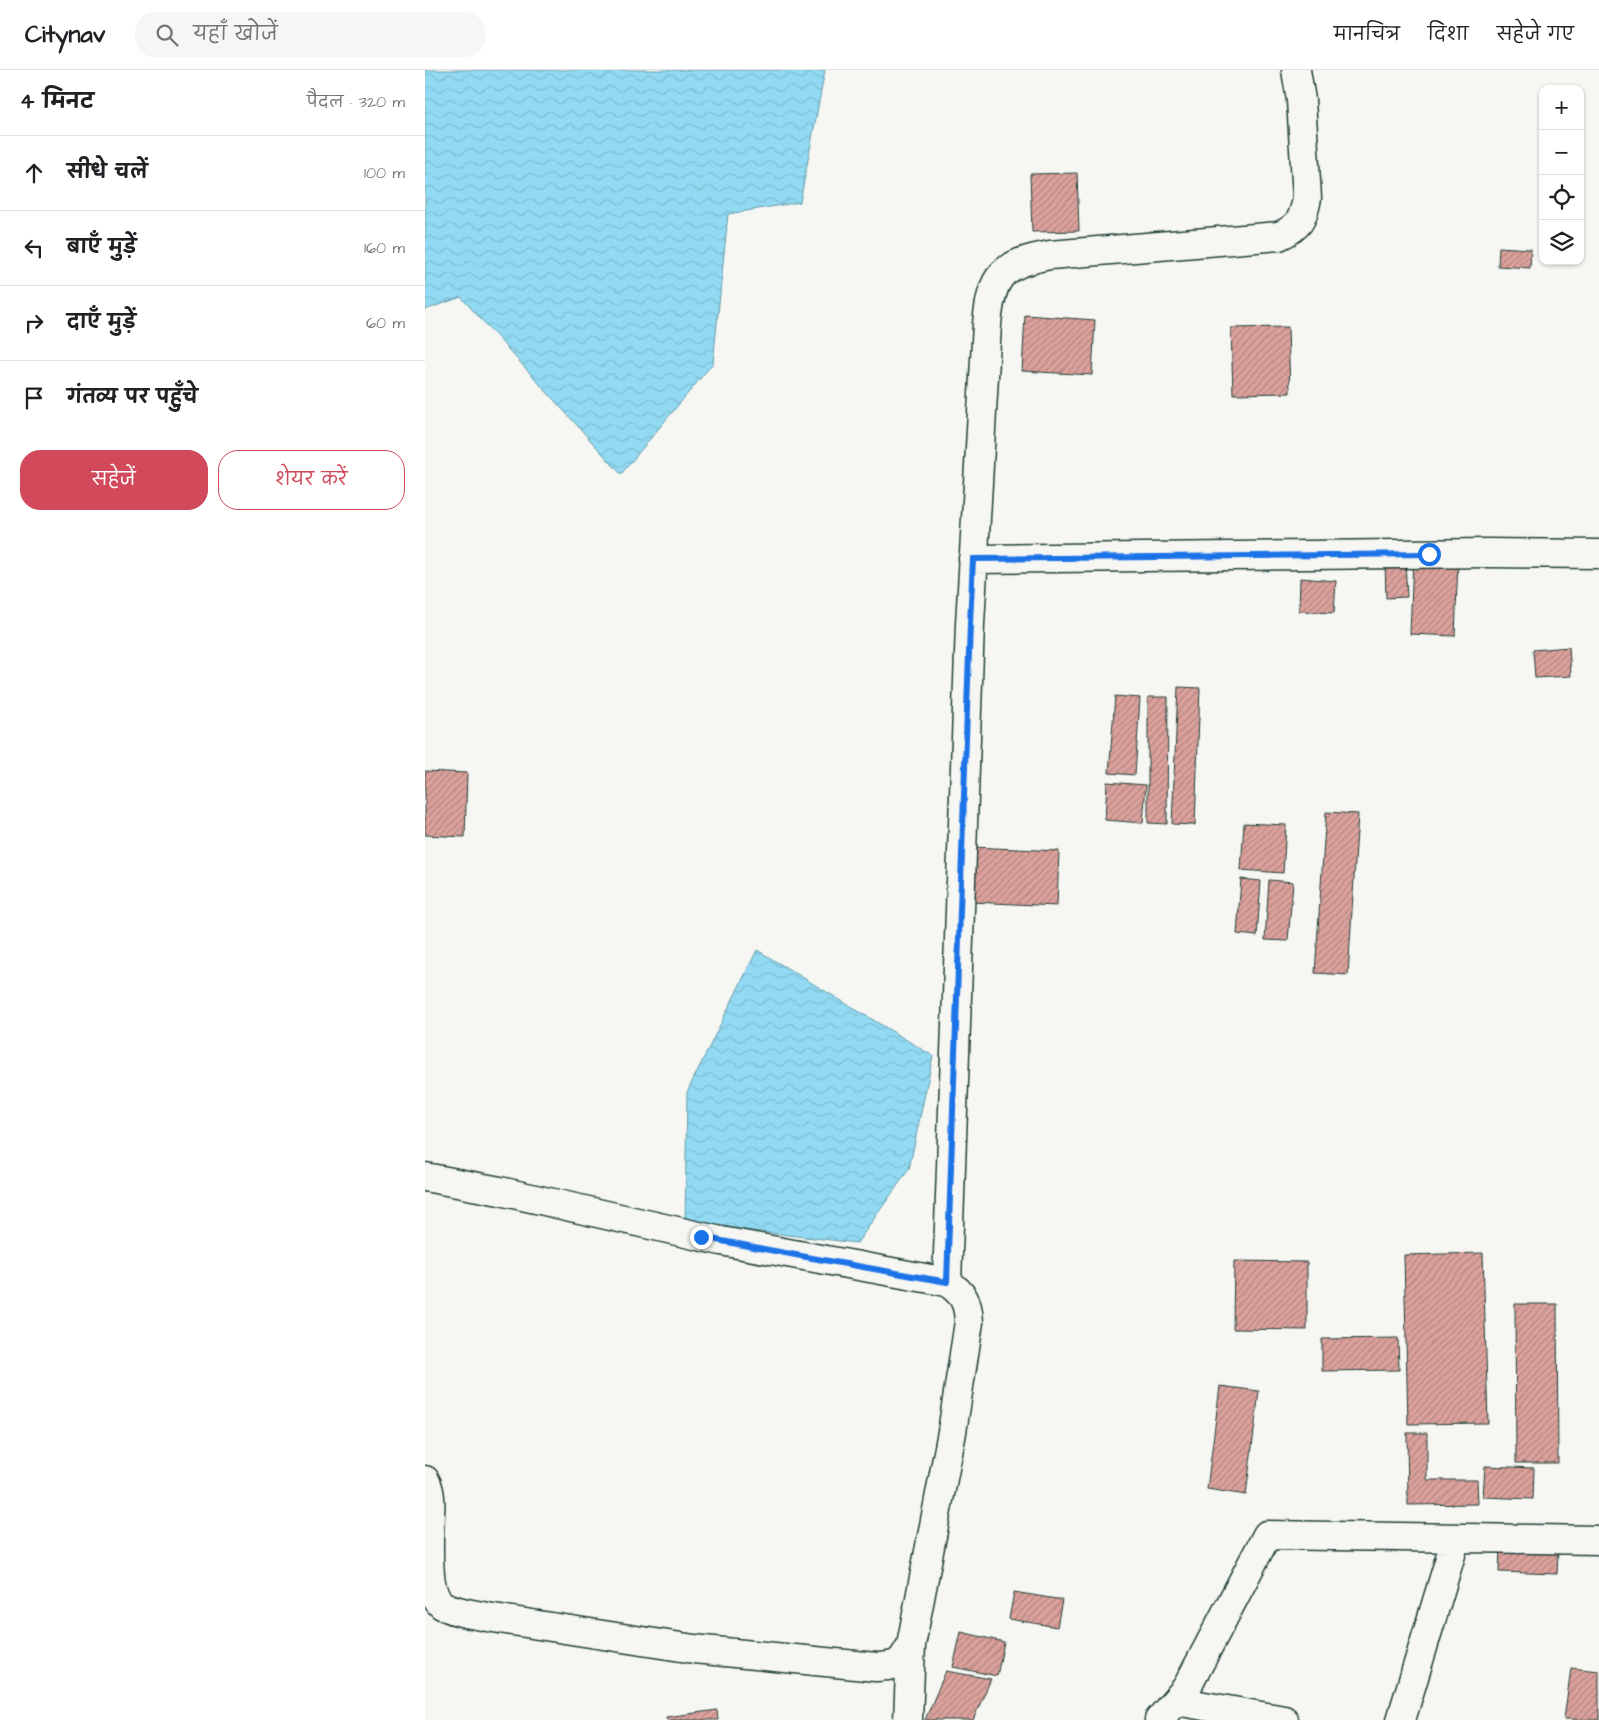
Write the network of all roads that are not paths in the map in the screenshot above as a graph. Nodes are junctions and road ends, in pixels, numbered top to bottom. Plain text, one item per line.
1 (1296, 70) edge
2 (1599, 554) edge
3 (973, 559) junction
4 (425, 1177) edge
5 (947, 1282) junction
6 (425, 1480) edge
7 (1455, 1538) junction
8 (1599, 1540) edge
9 (911, 1645) junction
10 (1167, 1710) edge
11 (908, 1720) edge
12 (1284, 1720) edge
13 (1401, 1720) edge

1 - 3 street
2 - 3 street
3 - 5 street
4 - 5 street
5 - 9 street
6 - 9 street
7 - 8 street
7 - 10 street
7 - 13 street
9 - 11 street
10 - 12 street

